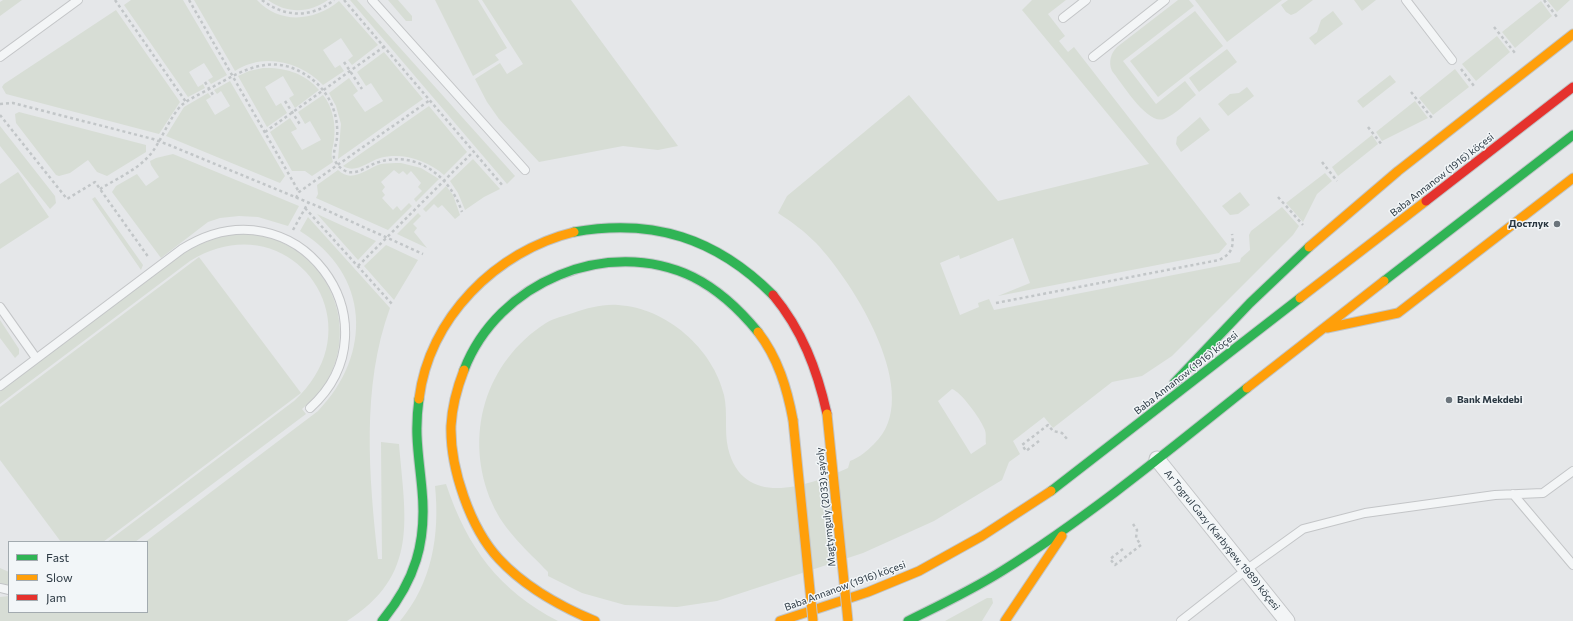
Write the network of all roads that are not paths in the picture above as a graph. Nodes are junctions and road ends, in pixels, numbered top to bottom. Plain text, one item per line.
1 (78, 0) edge
2 (372, 0) edge
3 (1086, 0) edge
4 (1165, 0) edge
5 (1406, 0) edge
6 (1063, 18) dead end
7 (1573, 34) edge
8 (0, 57) edge
9 (1093, 57) dead end
10 (1452, 60) dead end
11 (1573, 87) edge
12 (1573, 134) edge
13 (526, 170) dead end
14 (1573, 178) edge
15 (0, 307) edge
16 (1322, 329) junction
17 (36, 358) junction
18 (0, 386) edge
19 (310, 408) dead end
20 (1135, 426) junction
21 (1157, 459) junction
22 (1573, 471) edge
23 (1513, 494) junction
24 (1066, 530) junction
25 (1573, 565) edge
26 (1246, 570) junction
27 (382, 621) edge
28 (595, 621) edge
29 (780, 621) edge
30 (813, 621) edge
31 (848, 621) edge
32 (908, 621) edge
33 (1004, 621) edge
34 (1182, 621) edge
35 (1287, 621) edge

1 - 8 lane
2 - 13 lane
3 - 6 lane
4 - 9 lane
5 - 10 lane
7 - 20 main road
11 - 20 main road, Baba Annanow (1916) köçesi
12 - 16 main road
14 - 16 main road
15 - 17 lane
16 - 21 main road
17 - 18 lane
17 - 19 lane
20 - 29 main road, Baba Annanow (1916) köçesi
21 - 24 main road
21 - 26 street, Ar Togrul Gazy (Karbyşew, 1989) köçesi
22 - 23 lane
23 - 25 lane
23 - 26 lane
24 - 32 main road
24 - 33 main road
26 - 34 lane
26 - 35 street, Ar Togrul Gazy (Karbyşew, 1989) köçesi
27 - 31 main road, Magtymguly (2033) şaýoly, bridge
28 - 30 main road, bridge

